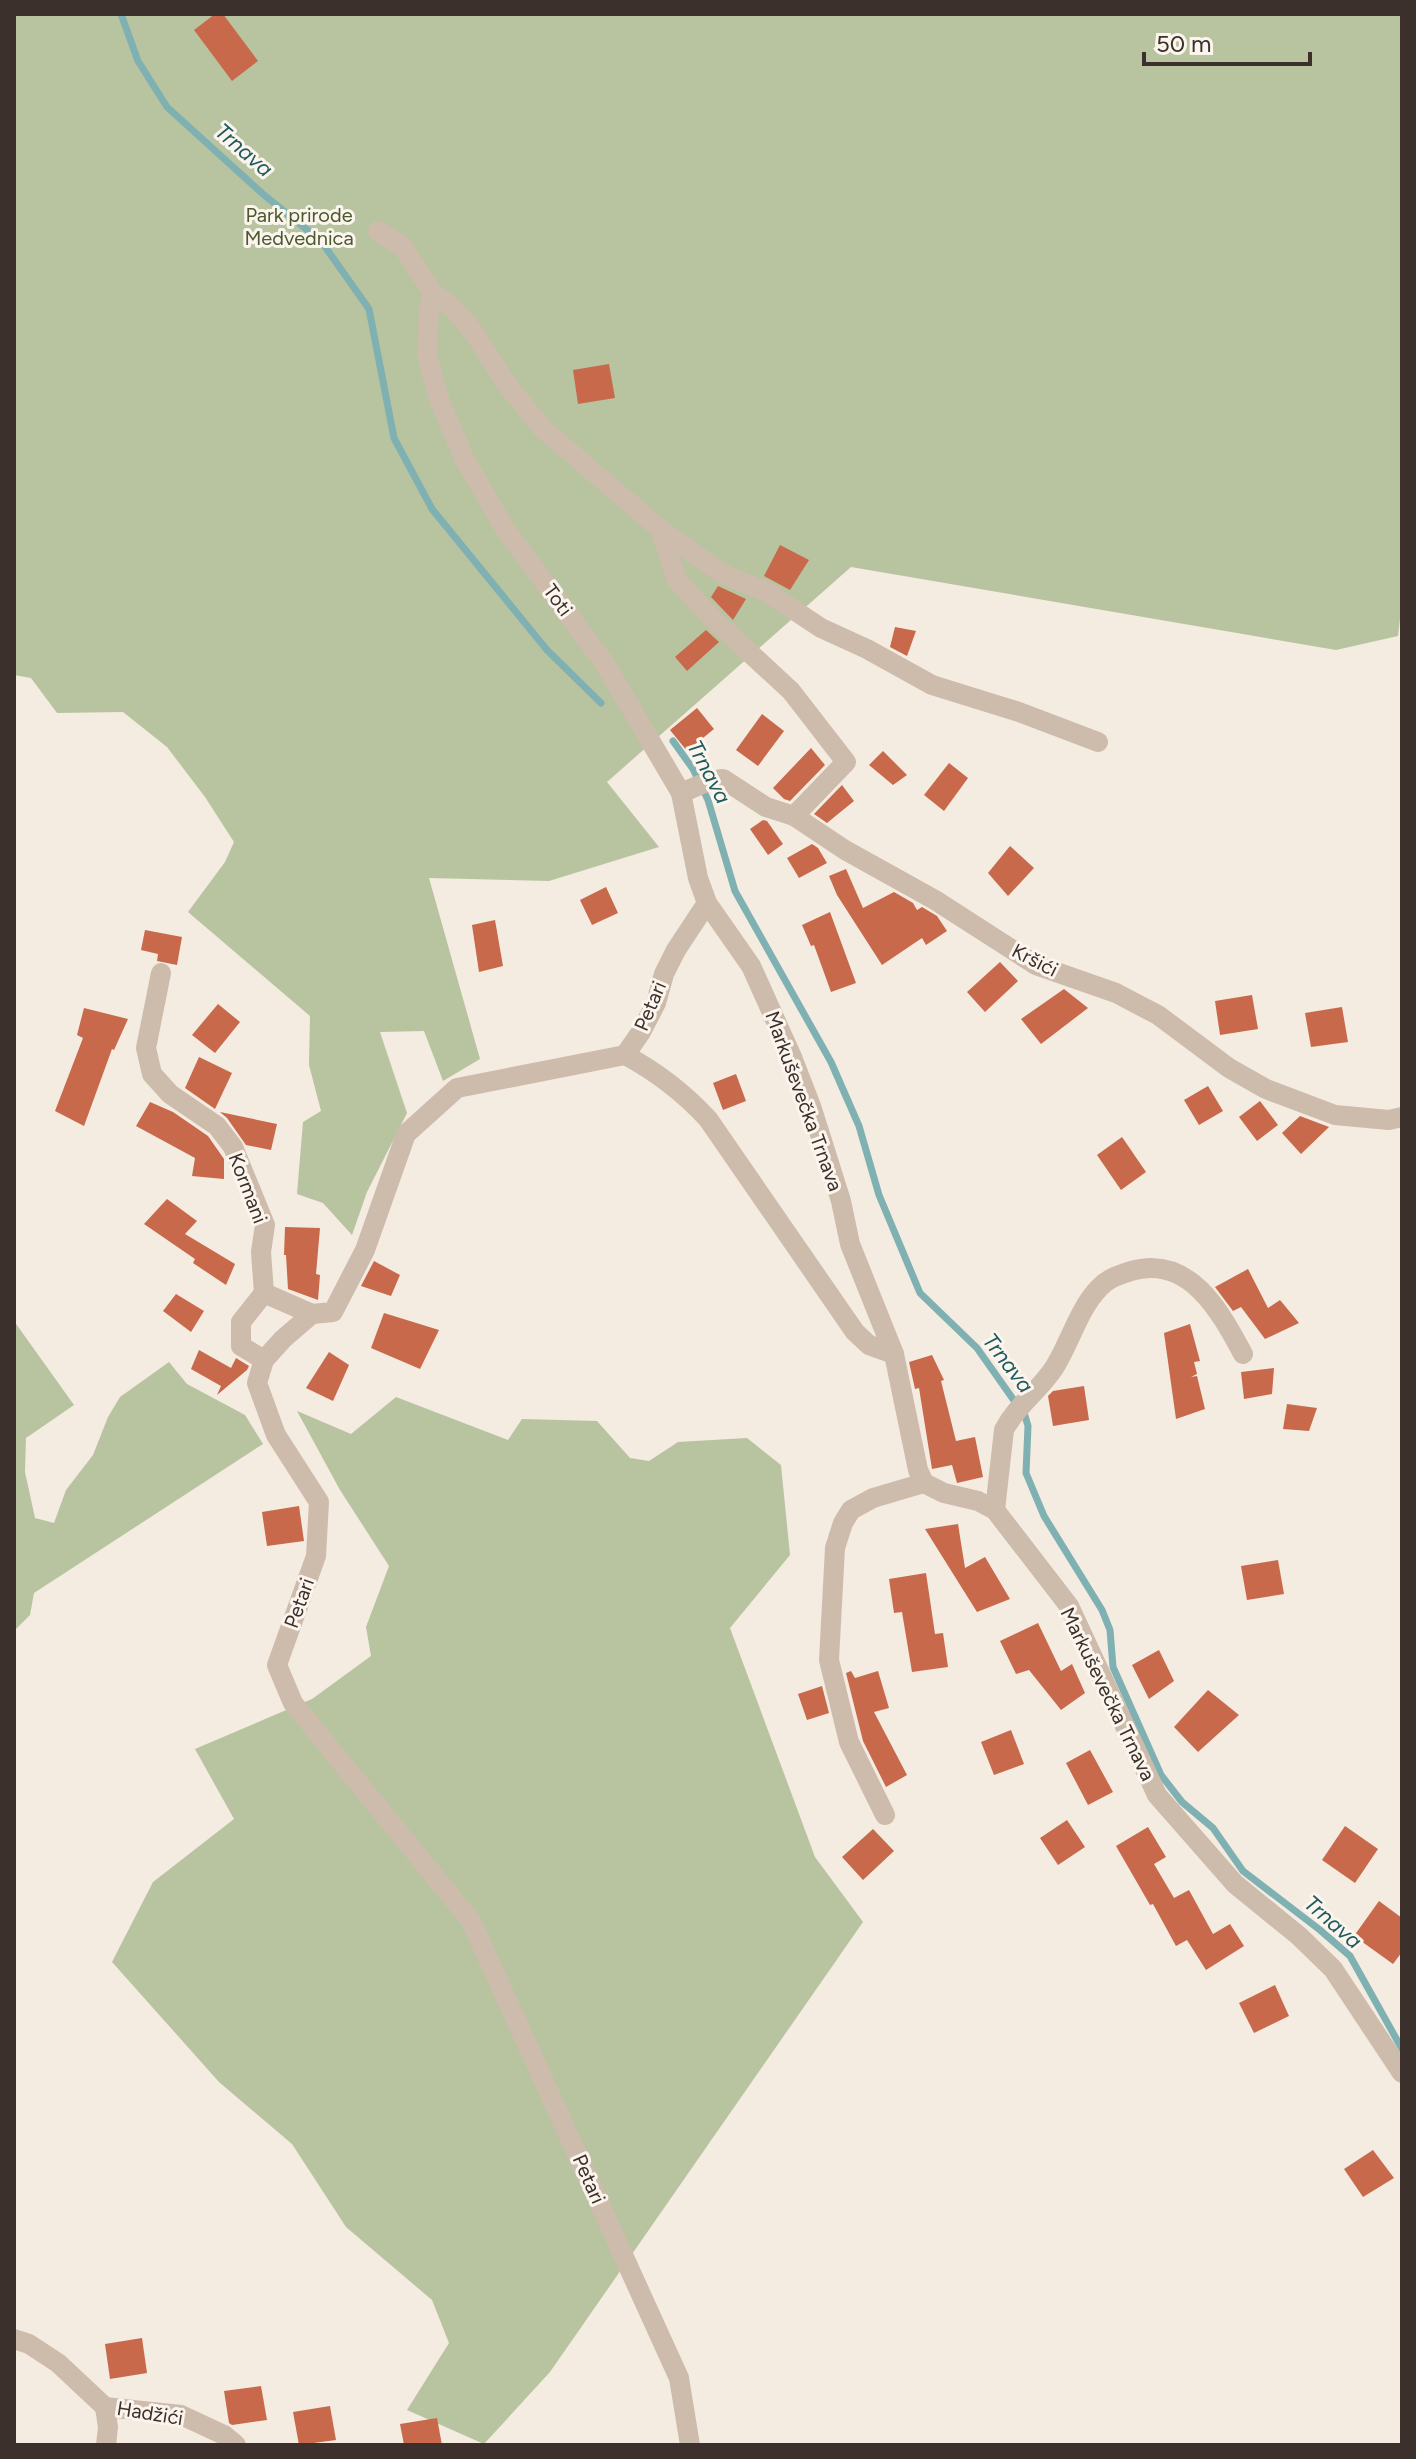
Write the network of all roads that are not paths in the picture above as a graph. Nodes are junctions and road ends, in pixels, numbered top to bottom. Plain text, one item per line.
1 (378, 231) dead end
2 (433, 293) junction
3 (660, 529) junction
4 (1098, 742) dead end
5 (695, 787) junction
6 (794, 816) junction
7 (707, 903) junction
8 (161, 973) dead end
9 (625, 1055) junction
10 (1402, 1117) edge
11 (264, 1293) junction
12 (312, 1314) junction
13 (894, 1354) junction
14 (1243, 1354) dead end
15 (264, 1360) junction
16 (924, 1483) junction
17 (995, 1510) junction
18 (885, 1815) dead end
19 (1402, 2073) edge
20 (14, 2339) edge
21 (105, 2407) junction
22 (106, 2445) edge
23 (236, 2445) edge
24 (690, 2445) edge

1 - 2 street
2 - 3 street
2 - 5 street, Toti
3 - 4 street
3 - 6 street
5 - 6 street, Kršići
5 - 7 street, Toti
6 - 10 street, Kršići
7 - 9 street, Petari
7 - 13 street, Markuševečka Trnava
8 - 11 street, Kormani
9 - 12 street, Petari
9 - 13 street
11 - 12 street
11 - 15 street
12 - 15 street, Petari
13 - 16 street, Markuševečka Trnava
14 - 17 street
15 - 24 street, Petari
16 - 17 street
16 - 18 street
17 - 19 street, Markuševečka Trnava
20 - 21 street, Hadžići
21 - 22 street, Hadžići
21 - 23 street, Hadžići

